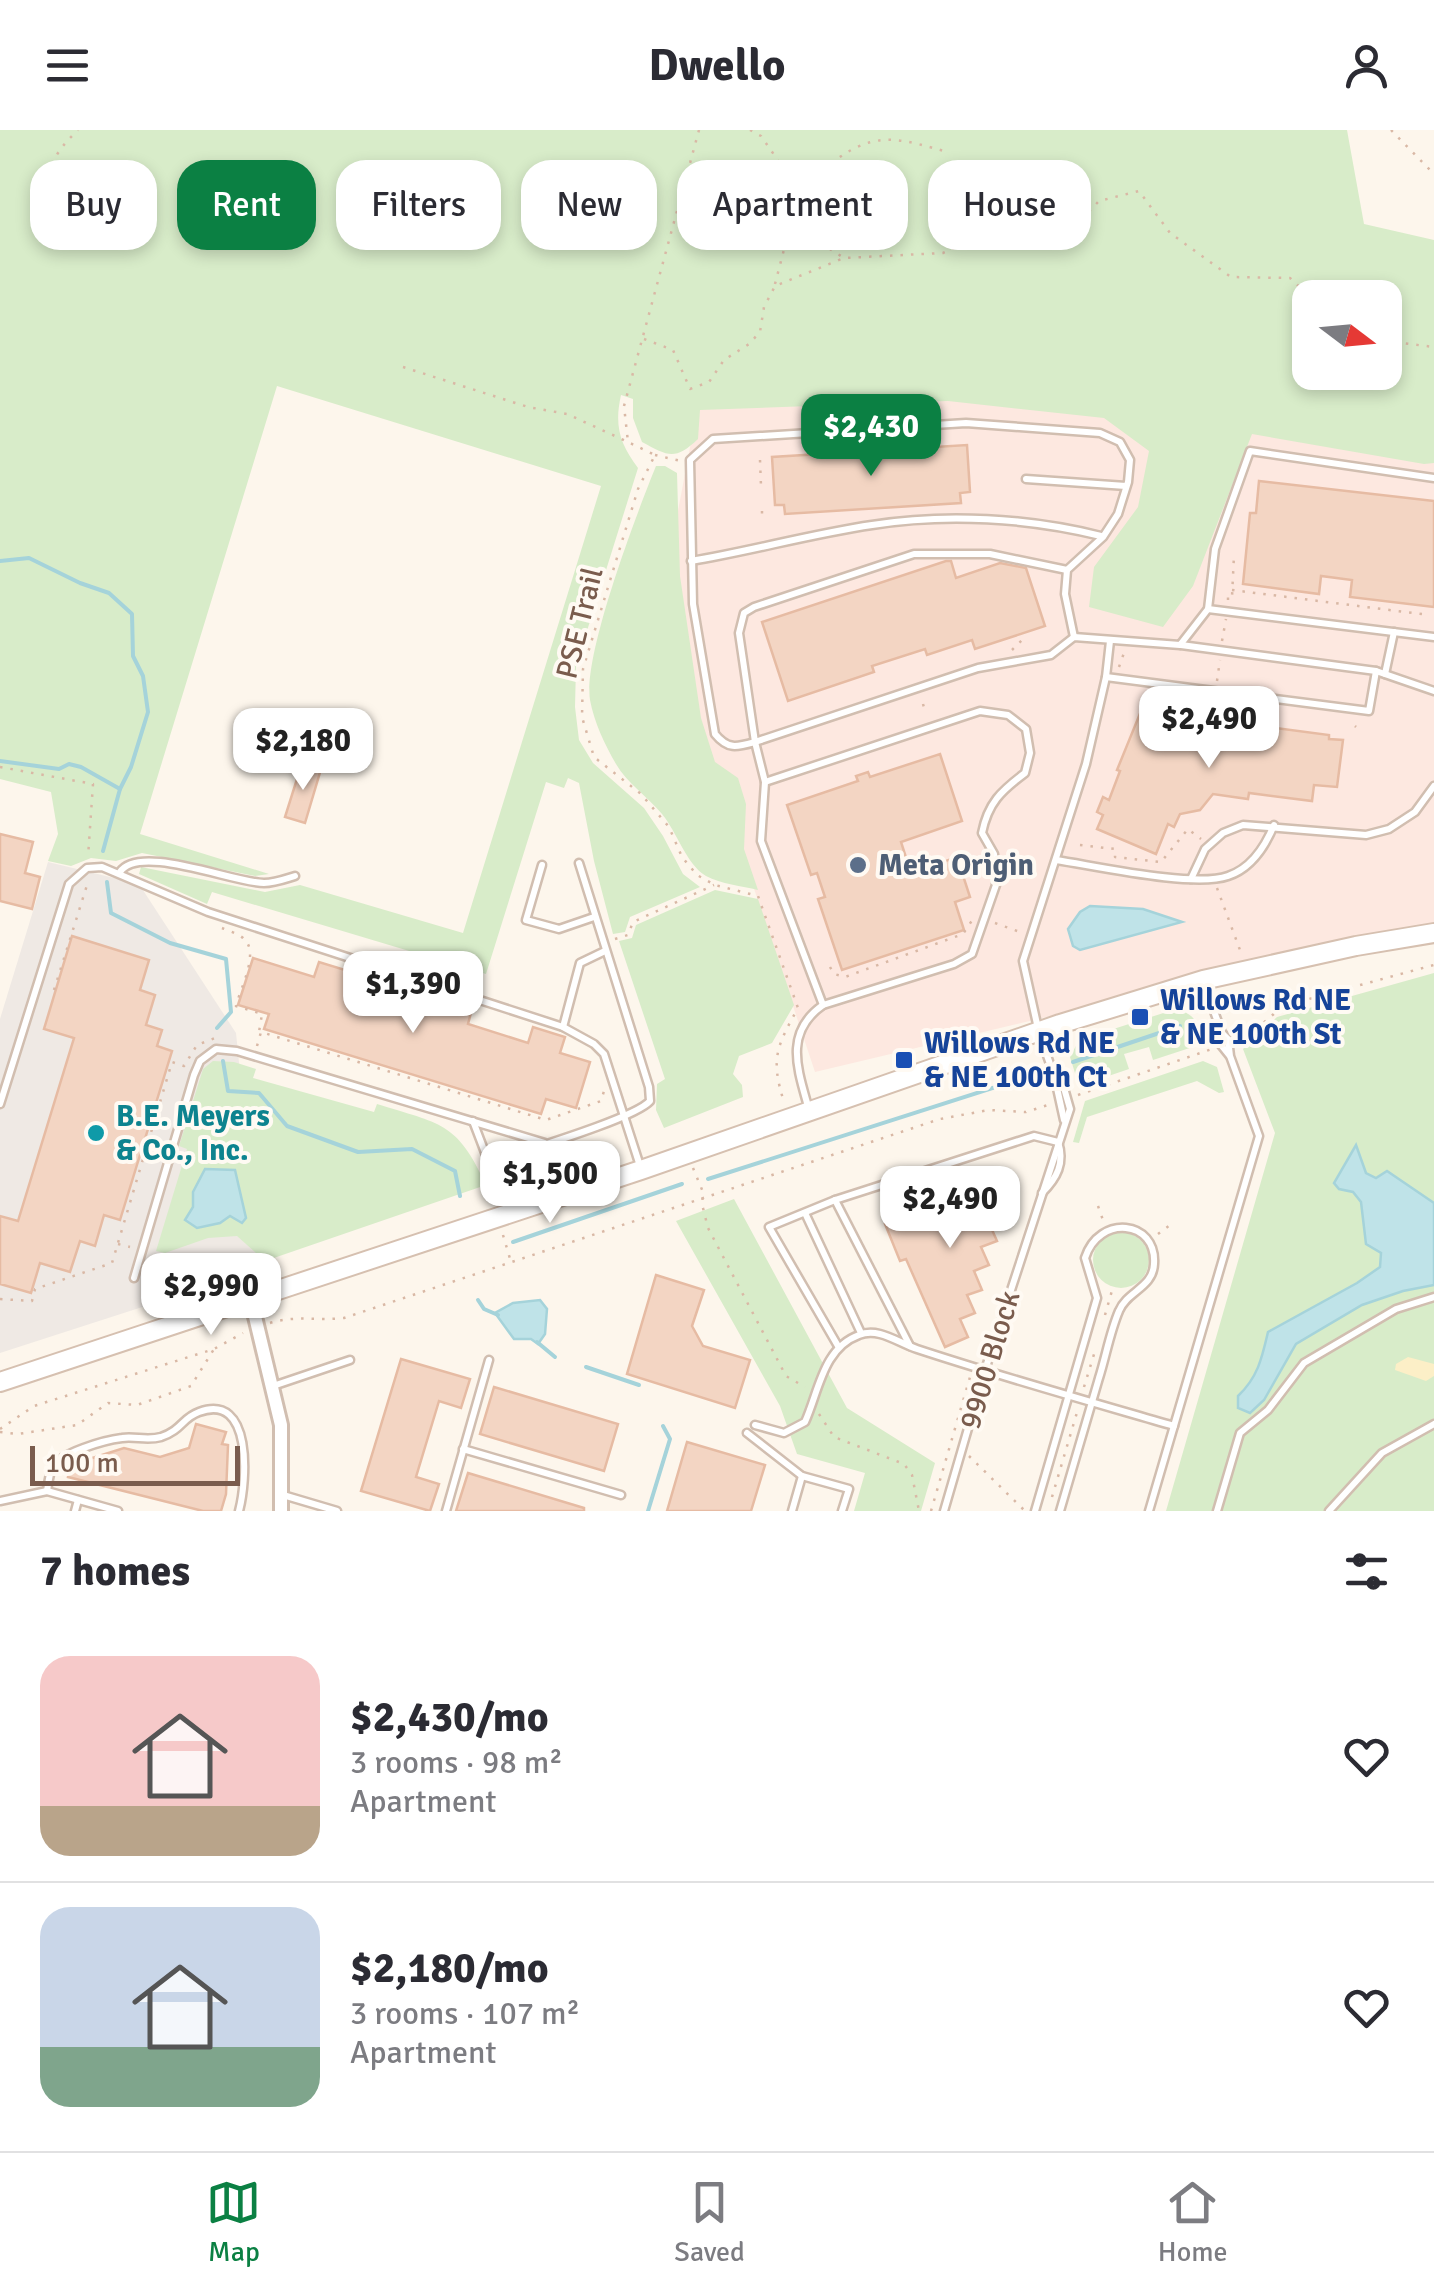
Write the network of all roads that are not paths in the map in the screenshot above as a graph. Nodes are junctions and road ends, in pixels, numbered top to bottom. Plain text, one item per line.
1 (1026, 478) dead end
2 (1434, 478) edge
3 (1126, 486) junction
4 (1102, 537) junction
5 (691, 561) junction
6 (1067, 570) junction
7 (1208, 610) junction
8 (1394, 632) junction
9 (1434, 637) edge
10 (1074, 638) junction
11 (1110, 640) junction
12 (1180, 644) junction
13 (1380, 673) junction
14 (1106, 677) junction
15 (1434, 691) edge
16 (755, 742) junction
17 (765, 782) junction
18 (1434, 786) edge
19 (1274, 825) junction
20 (1056, 860) junction
21 (579, 863) dead end
22 (542, 865) dead end
23 (120, 872) junction
24 (295, 876) dead end
25 (1191, 879) junction
26 (594, 917) junction
27 (1434, 933) edge
28 (604, 951) junction
29 (1203, 980) junction
30 (822, 1005) junction
31 (563, 1027) junction
32 (1039, 1032) junction
33 (0, 1104) edge
34 (810, 1111) junction
35 (623, 1117) junction
36 (473, 1120) junction
37 (1058, 1142) junction
38 (545, 1143) junction
39 (641, 1170) junction
40 (834, 1200) junction
41 (804, 1212) junction
42 (134, 1278) dead end
43 (1434, 1297) edge
44 (252, 1300) junction
45 (862, 1334) junction
46 (838, 1346) junction
47 (910, 1346) junction
48 (350, 1360) dead end
49 (489, 1360) dead end
50 (985, 1370) junction
51 (0, 1382) edge
52 (273, 1386) junction
53 (1069, 1396) junction
54 (1092, 1403) junction
55 (1434, 1424) edge
56 (755, 1425) dead end
57 (1174, 1426) junction
58 (747, 1433) dead end
59 (463, 1449) junction
60 (802, 1476) junction
61 (47, 1492) junction
62 (283, 1495) junction
63 (621, 1495) dead end
64 (0, 1500) edge
65 (78, 1500) junction
66 (75, 1511) edge
67 (118, 1511) edge
68 (239, 1511) edge
69 (281, 1511) edge
70 (337, 1511) edge
71 (446, 1511) edge
72 (792, 1511) edge
73 (842, 1511) edge
74 (944, 1511) edge
75 (1035, 1511) edge
76 (1060, 1511) edge
77 (1149, 1511) edge
78 (1217, 1511) edge
79 (1329, 1511) edge

1 - 3 lane
2 - 7 lane
3 - 4 lane
3 - 5 lane
4 - 5 lane
4 - 6 lane
5 - 16 lane
6 - 10 lane
6 - 16 lane
7 - 8 lane
7 - 12 lane
8 - 9 lane
8 - 13 lane
10 - 11 lane
10 - 16 lane
11 - 12 lane
11 - 14 lane, 9900 Block
12 - 13 lane
13 - 14 lane
13 - 15 lane
14 - 20 lane, 9900 Block
16 - 17 lane
17 - 30 lane
17 - 30 lane
18 - 19 lane
19 - 25 lane
19 - 25 lane
20 - 25 lane
20 - 32 lane, 9900 Block
21 - 26 lane
22 - 26 lane
23 - 24 lane
23 - 31 lane
23 - 33 lane
26 - 28 lane
27 - 29 main road
28 - 31 lane
28 - 35 lane
29 - 32 main road
29 - 57 lane
30 - 34 lane
31 - 35 lane
32 - 34 main road
32 - 37 lane, 9900 Block
34 - 39 main road
35 - 38 lane
35 - 39 lane
36 - 38 lane
36 - 38 lane
36 - 42 lane
37 - 40 lane
37 - 50 lane, 9900 Block
39 - 44 main road
40 - 41 lane
40 - 47 lane
41 - 45 lane
41 - 46 lane
43 - 78 lane
44 - 51 main road
44 - 52 street
45 - 46 lane
45 - 47 lane
46 - 56 lane
47 - 50 lane
48 - 52 lane
49 - 59 lane
50 - 53 lane
50 - 74 lane, 9900 Block
52 - 62 street
53 - 54 lane
53 - 54 lane
53 - 75 lane
54 - 57 lane
54 - 76 lane
55 - 79 lane
57 - 77 lane
58 - 60 lane
59 - 63 lane
59 - 71 lane
60 - 72 lane
60 - 73 lane
61 - 64 lane
61 - 65 lane
61 - 68 lane
62 - 69 street
62 - 70 lane
65 - 66 lane
65 - 67 lane

